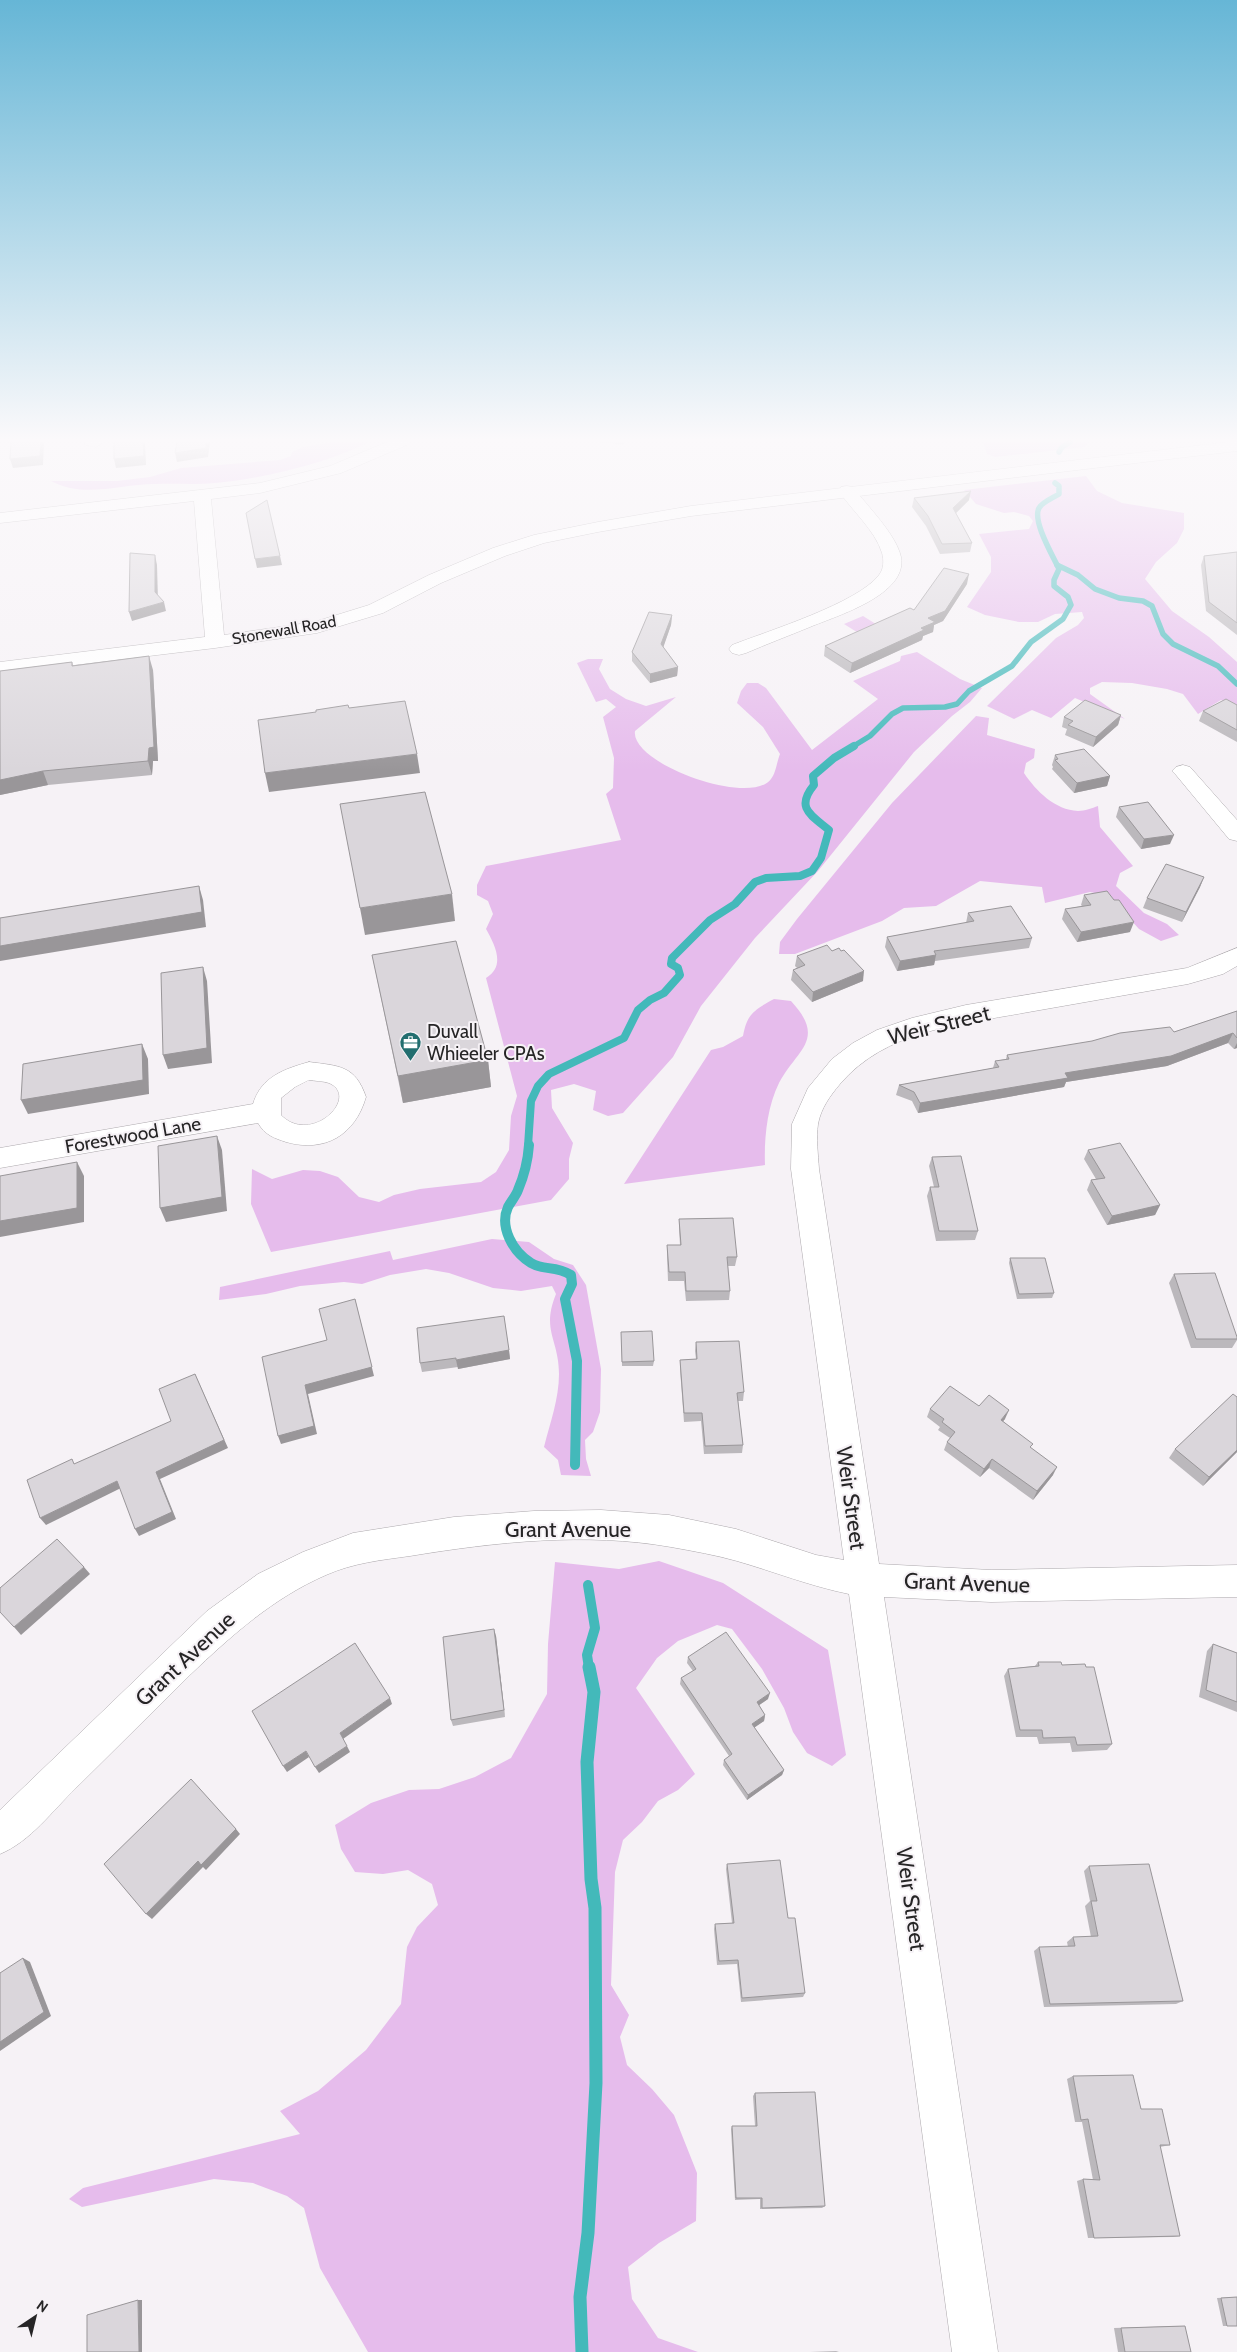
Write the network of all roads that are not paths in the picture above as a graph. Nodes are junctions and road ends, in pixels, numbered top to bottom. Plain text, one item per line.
1 (207, 552) edge
2 (502, 552) edge
3 (892, 552) edge
4 (214, 642) junction
5 (739, 649) dead end
6 (0, 668) edge
7 (1183, 771) dead end
8 (1237, 834) edge
9 (1237, 956) edge
10 (267, 1112) dead end
11 (0, 1158) edge
12 (863, 1580) junction
13 (1237, 1581) edge
14 (0, 1835) edge
15 (975, 2352) edge

1 - 4 street
2 - 4 street, Stonewall Road
3 - 5 street
4 - 6 street, Stonewall Road
7 - 8 street
9 - 12 street, Weir Street
10 - 11 street, Forestwood Lane
12 - 13 street, Grant Avenue
12 - 14 street, Grant Avenue
12 - 15 street, Weir Street

